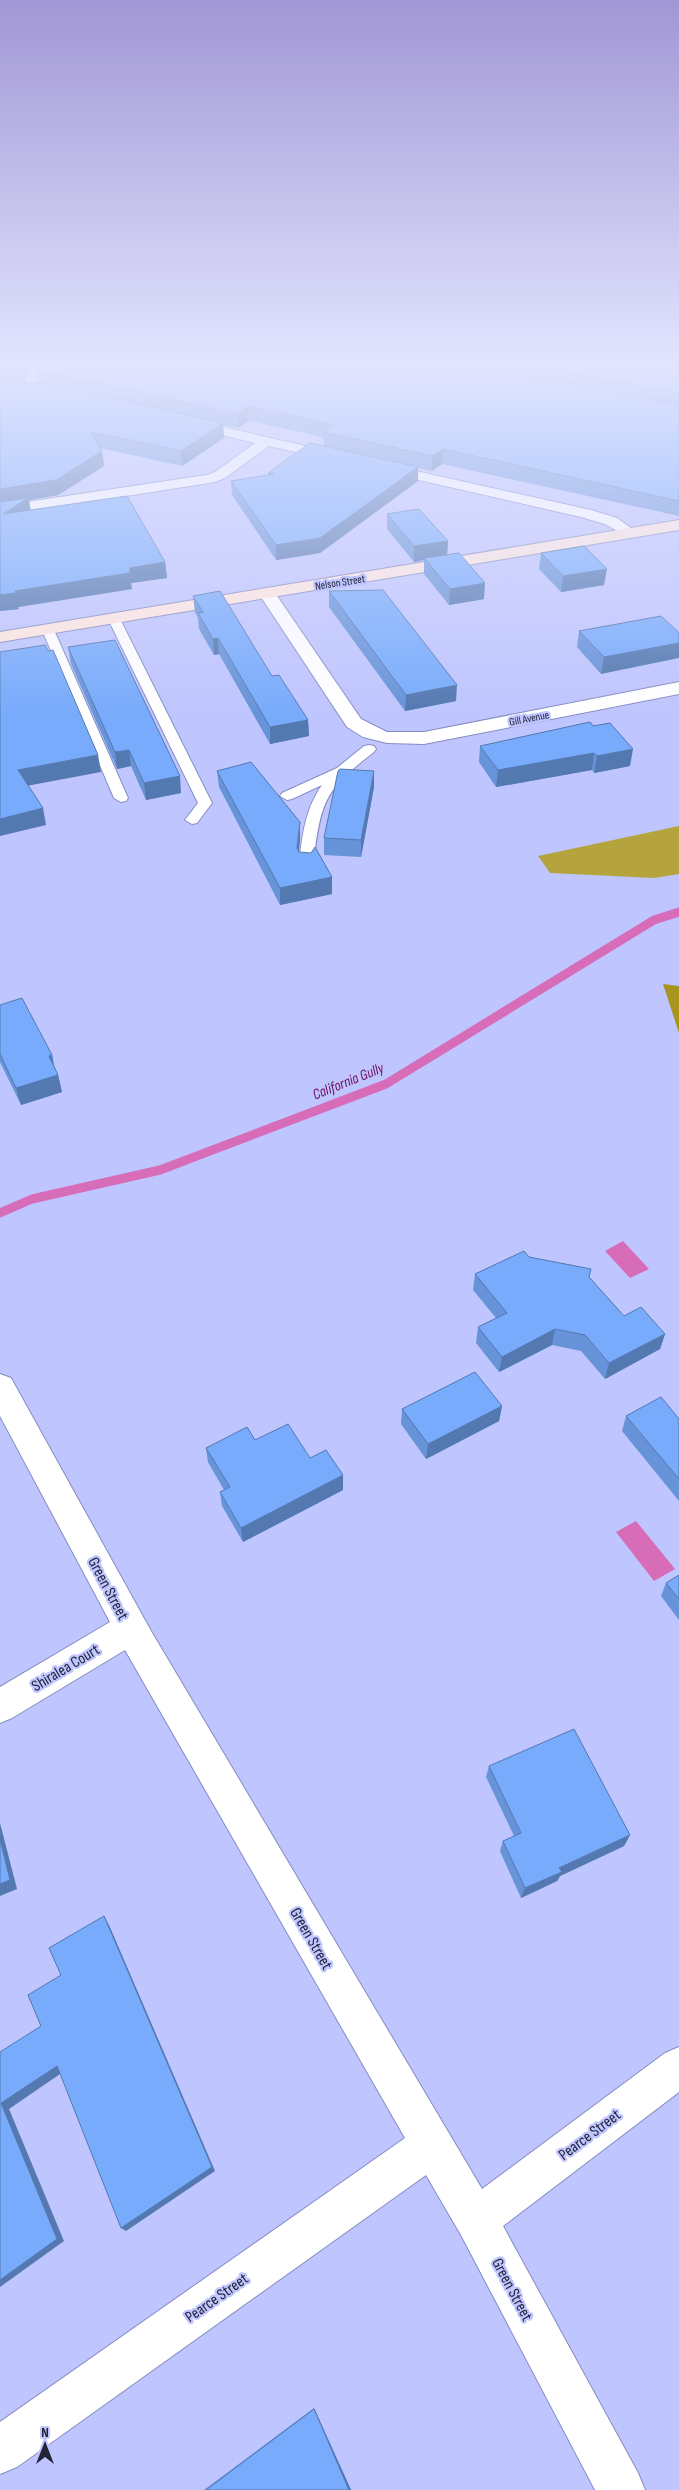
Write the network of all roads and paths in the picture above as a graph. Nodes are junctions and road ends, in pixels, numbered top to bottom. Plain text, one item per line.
1 (189, 482) edge
2 (447, 482) edge
3 (0, 511) edge
4 (679, 525) edge
5 (630, 533) junction
6 (267, 594) junction
7 (114, 619) junction
8 (48, 630) junction
9 (0, 638) edge
10 (679, 688) edge
11 (374, 743) junction
12 (341, 770) junction
13 (287, 796) dead end
14 (121, 798) dead end
15 (192, 820) dead end
16 (306, 865) edge
17 (0, 1387) edge
18 (131, 1628) junction
19 (0, 1706) edge
20 (679, 2067) edge
21 (433, 2144) junction
22 (476, 2220) junction
23 (0, 2450) edge
24 (621, 2490) edge

1 - 3 street
2 - 5 street
4 - 5 street, Nelson Street
5 - 6 street, Nelson Street
6 - 7 street, Nelson Street
6 - 11 street, Gill Avenue
7 - 8 street, Nelson Street
7 - 15 lane
8 - 9 street, Nelson Street
8 - 14 lane
10 - 11 street, Gill Avenue
11 - 12 lane
12 - 13 lane
12 - 16 lane
17 - 18 street, Green Street
18 - 19 street, Shiralea Court
18 - 21 street, Green Street
20 - 22 street, Pearce Street
21 - 22 street, Green Street
21 - 23 street, Pearce Street
22 - 24 street, Green Street

